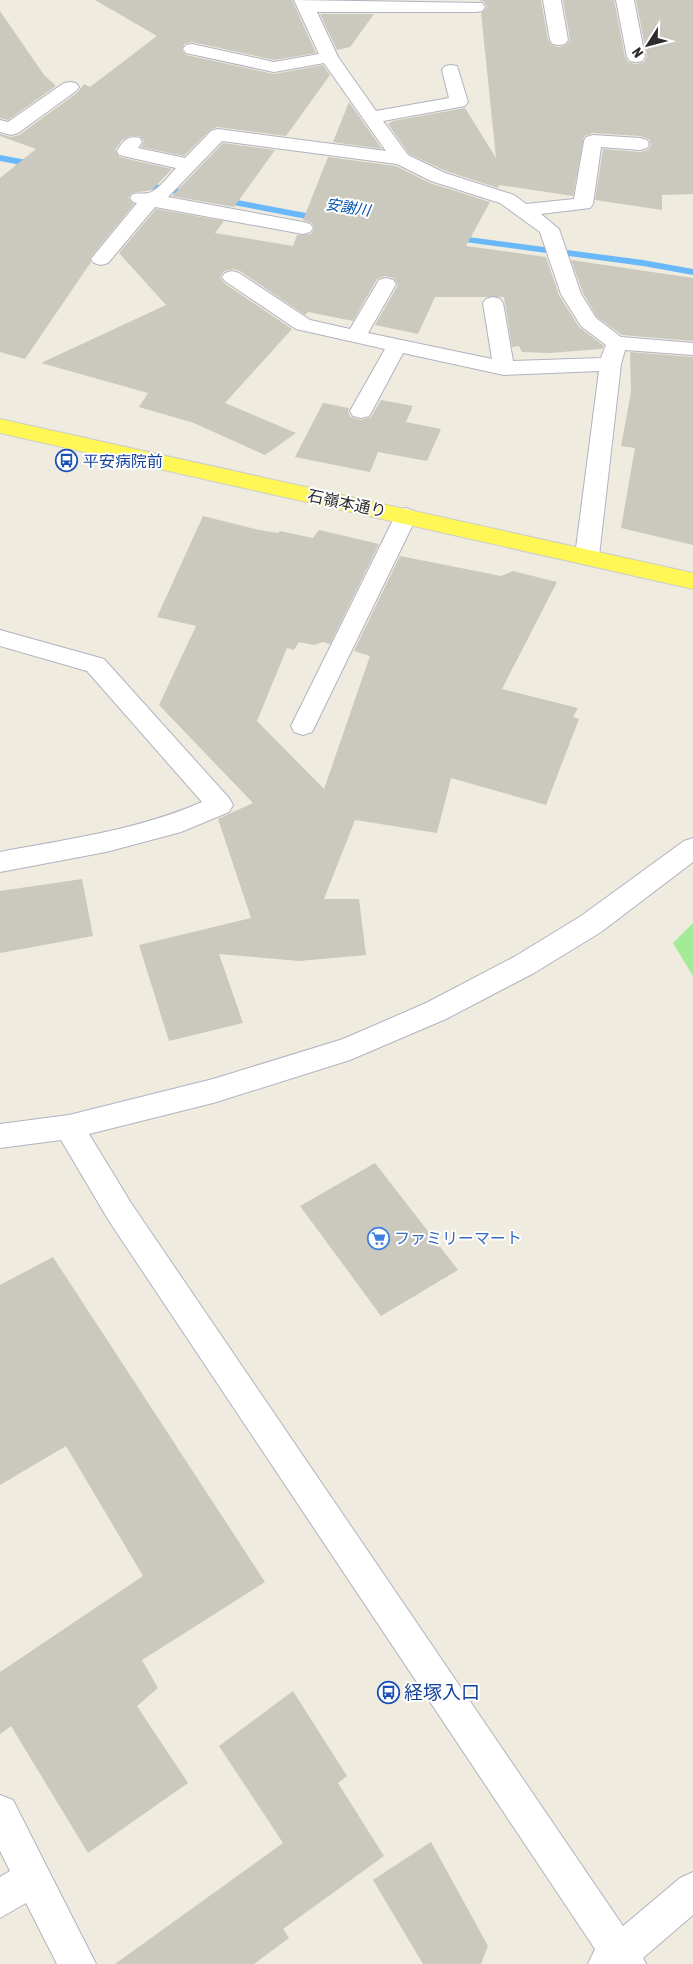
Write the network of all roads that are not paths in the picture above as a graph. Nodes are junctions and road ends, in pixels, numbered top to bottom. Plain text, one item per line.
1 (552, 0) edge
2 (626, 0) edge
3 (305, 4) edge
4 (476, 7) dead end
5 (559, 40) dead end
6 (192, 49) dead end
7 (329, 57) junction
8 (636, 57) dead end
9 (451, 70) dead end
10 (70, 87) dead end
11 (372, 117) junction
12 (0, 126) edge
13 (133, 142) dead end
14 (640, 144) dead end
15 (401, 159) junction
16 (189, 165) junction
17 (155, 193) junction
18 (522, 210) junction
19 (303, 228) dead end
20 (101, 259) dead end
21 (232, 277) dead end
22 (386, 284) dead end
23 (493, 303) dead end
24 (356, 336) junction
25 (616, 343) junction
26 (397, 345) junction
27 (693, 349) edge
28 (610, 364) junction
29 (504, 368) junction
30 (361, 411) dead end
31 (0, 426) edge
32 (406, 516) junction
33 (587, 556) junction
34 (693, 581) edge
35 (0, 638) edge
36 (302, 726) dead end
37 (693, 848) edge
38 (0, 862) edge
39 (69, 1127) junction
40 (0, 1136) edge
41 (0, 1813) edge
42 (33, 1877) junction
43 (693, 1891) edge
44 (0, 1899) edge
45 (618, 1960) edge
46 (77, 1964) edge

1 - 5 street
2 - 8 street
3 - 4 street
3 - 7 street
6 - 7 street
7 - 11 street
9 - 11 street
10 - 12 street
11 - 15 street
13 - 16 street
14 - 18 street
15 - 16 street
15 - 18 street
16 - 17 street
17 - 19 street
17 - 20 street
18 - 25 street
21 - 24 street
22 - 24 street
23 - 29 street
24 - 26 street
25 - 27 street
25 - 28 street
26 - 29 street
26 - 30 street
28 - 29 street
28 - 33 street
31 - 32 main road, 石嶺本通り
32 - 33 main road, 石嶺本通り
32 - 36 street
33 - 34 main road, 石嶺本通り
35 - 38 street
37 - 39 street
39 - 40 street
39 - 45 street
41 - 42 street
42 - 44 street
42 - 46 street
43 - 45 street

